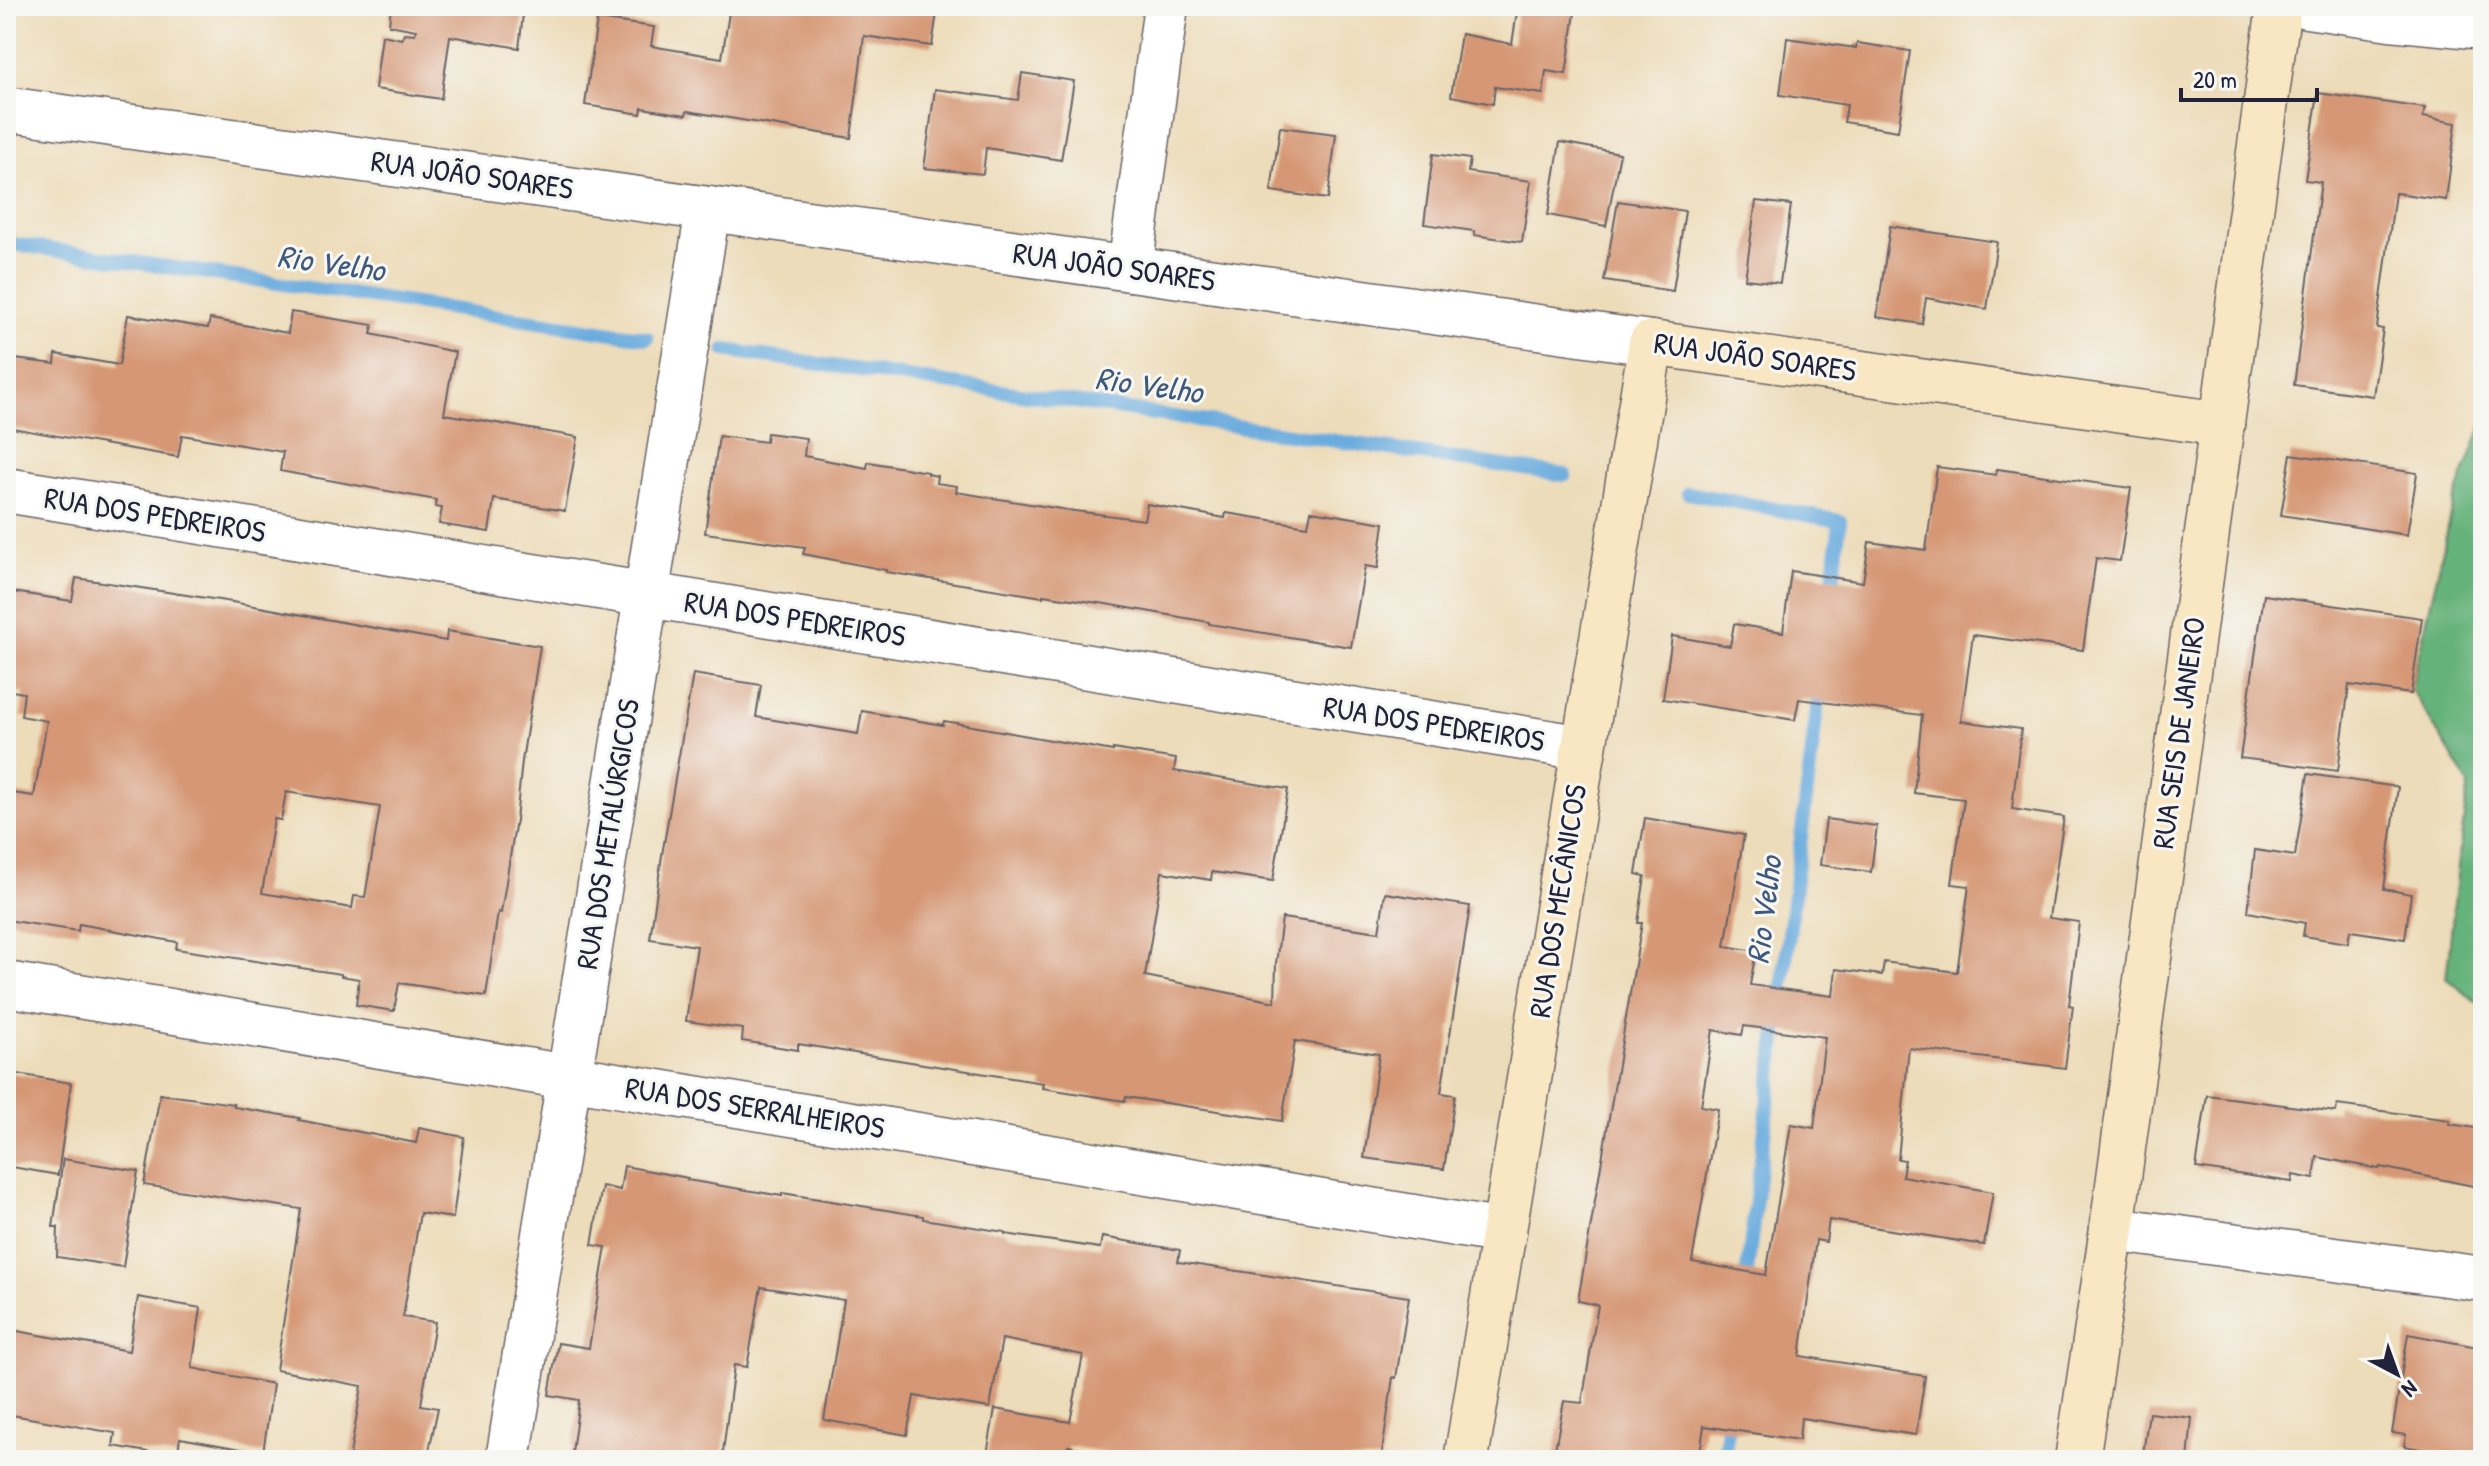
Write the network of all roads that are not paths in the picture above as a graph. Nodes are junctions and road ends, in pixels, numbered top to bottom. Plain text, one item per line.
1 (1166, 6) edge
2 (2279, 6) edge
3 (2307, 6) edge
4 (2483, 27) edge
5 (6, 109) edge
6 (708, 209) junction
7 (1130, 269) junction
8 (1651, 343) junction
9 (2222, 424) junction
10 (6, 490) edge
11 (646, 595) junction
12 (1584, 748) junction
13 (6, 984) edge
14 (569, 1077) junction
15 (2112, 1229) junction
16 (1504, 1232) junction
17 (2483, 1279) edge
18 (508, 1460) edge
19 (1466, 1460) edge
20 (2077, 1460) edge

1 - 7 street
2 - 9 main road, RUA SEIS DE JANEIRO
3 - 4 street
5 - 6 street, RUA JOÃO SOARES
6 - 7 street, RUA JOÃO SOARES
6 - 11 street, RUA DOS METALÚRGICOS
7 - 8 street, RUA JOÃO SOARES
8 - 9 main road, RUA JOÃO SOARES
8 - 12 main road, RUA DOS MECÂNICOS
9 - 15 main road, RUA SEIS DE JANEIRO
10 - 11 street, RUA DOS PEDREIROS
11 - 12 street, RUA DOS PEDREIROS
11 - 14 street, RUA DOS METALÚRGICOS
12 - 16 main road, RUA DOS MECÂNICOS
13 - 14 street, RUA DOS SERRALHEIROS
14 - 16 street, RUA DOS SERRALHEIROS
14 - 18 street, RUA DOS METALÚRGICOS
15 - 17 street
15 - 20 main road, RUA SEIS DE JANEIRO
16 - 19 main road, RUA DOS MECÂNICOS

